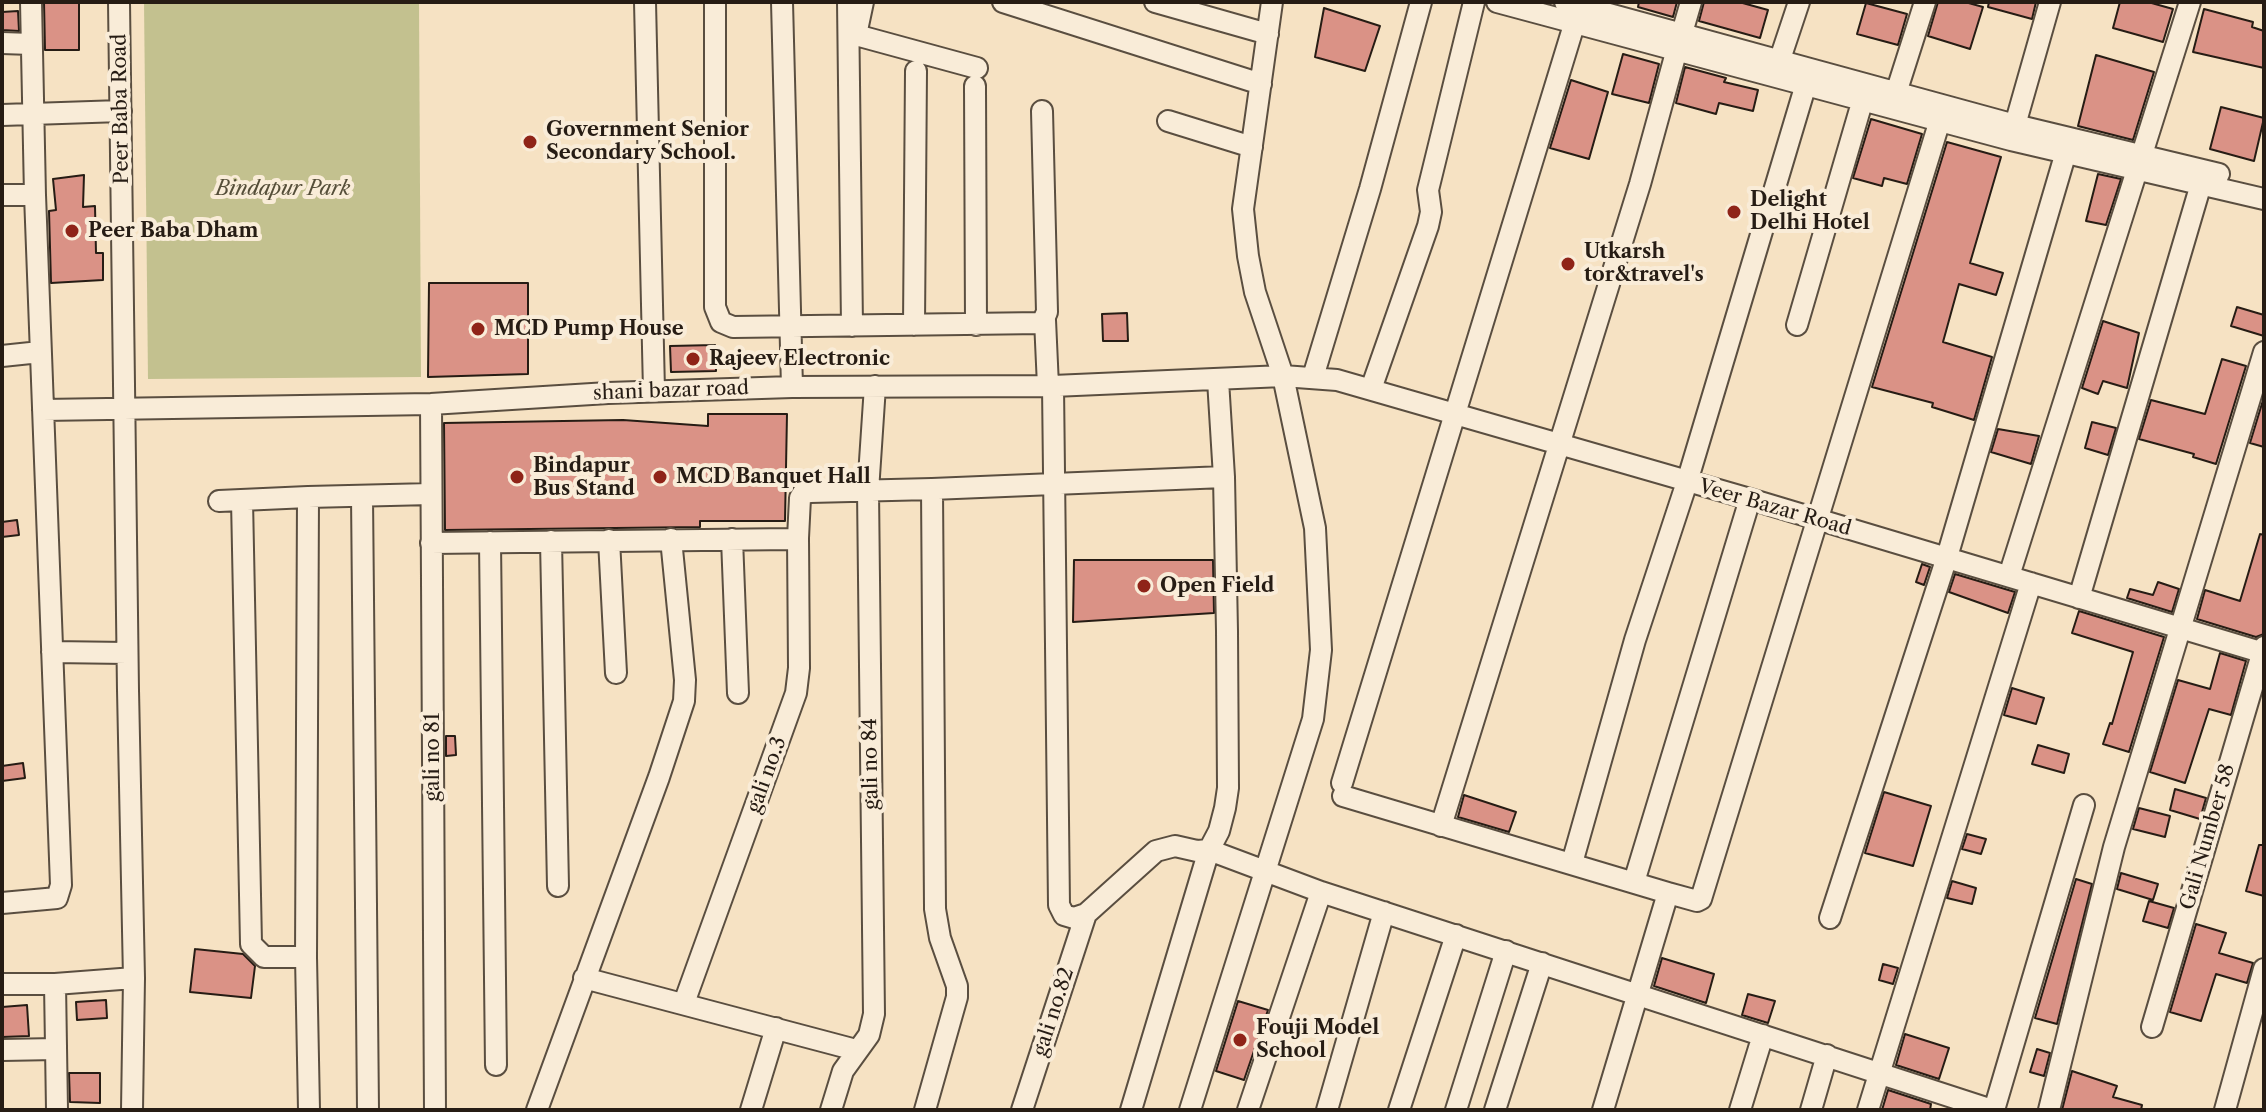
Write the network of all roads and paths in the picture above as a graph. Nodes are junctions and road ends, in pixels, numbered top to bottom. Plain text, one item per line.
1 (31, 2) edge
2 (119, 2) edge
3 (645, 2) edge
4 (715, 2) edge
5 (782, 2) edge
6 (848, 2) edge
7 (863, 2) edge
8 (1003, 2) edge
9 (1155, 2) edge
10 (1272, 2) edge
11 (1421, 2) edge
12 (1474, 2) edge
13 (1497, 2) edge
14 (1691, 2) edge
15 (1799, 2) edge
16 (1925, 2) edge
17 (2050, 2) edge
18 (2190, 2) edge
19 (1575, 8) edge
20 (1625, 10) edge
21 (1268, 34) junction
22 (1680, 41) junction
23 (2, 43) edge
24 (31, 44) junction
25 (1779, 62) junction
26 (916, 71) dead end
27 (1261, 84) junction
28 (1806, 84) junction
29 (1896, 93) junction
30 (1863, 99) junction
31 (121, 111) junction
32 (1042, 111) dead end
33 (33, 114) junction
34 (2, 115) edge
35 (1940, 120) junction
36 (1168, 121) dead end
37 (2015, 125) junction
38 (1252, 147) junction
39 (2066, 152) junction
40 (2140, 161) junction
41 (2201, 184) junction
42 (2264, 186) edge
43 (2, 195) edge
44 (35, 195) junction
45 (2264, 199) edge
46 (1045, 320) junction
47 (914, 325) junction
48 (976, 325) junction
49 (1797, 325) dead end
50 (789, 326) junction
51 (852, 326) junction
52 (40, 352) junction
53 (2264, 352) edge
54 (2, 356) edge
55 (1283, 376) junction
56 (1313, 377) junction
57 (1218, 380) junction
58 (875, 386) junction
59 (1050, 386) junction
60 (792, 387) junction
61 (1371, 389) junction
62 (654, 391) junction
63 (431, 404) junction
64 (125, 409) junction
65 (43, 410) junction
66 (1455, 413) junction
67 (1560, 443) junction
68 (1224, 477) junction
69 (1687, 482) junction
70 (1053, 485) junction
71 (932, 489) junction
72 (868, 491) junction
73 (431, 494) junction
74 (362, 496) junction
75 (308, 497) junction
76 (1750, 499) junction
77 (242, 500) junction
78 (219, 501) dead end
79 (1818, 520) junction
80 (798, 538) junction
81 (671, 539) junction
82 (732, 539) junction
83 (609, 540) junction
84 (551, 541) junction
85 (490, 542) junction
86 (431, 543) junction
87 (1947, 557) junction
88 (2009, 576) junction
89 (2031, 583) junction
90 (2079, 598) junction
91 (2182, 628) junction
92 (2263, 650) edge
93 (52, 652) junction
94 (127, 653) junction
95 (616, 673) dead end
96 (738, 693) dead end
97 (2084, 805) dead end
98 (1441, 826) junction
99 (1209, 850) junction
100 (1572, 863) junction
101 (1265, 871) junction
102 (1634, 882) junction
103 (558, 886) dead end
104 (1321, 892) junction
105 (1668, 893) junction
106 (2, 903) edge
107 (1384, 912) junction
108 (1086, 914) junction
109 (1830, 918) dead end
110 (1456, 935) junction
111 (1506, 951) junction
112 (306, 957) junction
113 (1542, 963) junction
114 (2264, 969) edge
115 (134, 978) junction
116 (584, 978) junction
117 (2, 984) edge
118 (55, 984) junction
119 (1638, 997) junction
120 (684, 1003) junction
121 (2152, 1027) dead end
122 (776, 1028) junction
123 (1763, 1035) junction
124 (863, 1043) junction
125 (56, 1049) junction
126 (2, 1050) edge
127 (1827, 1055) junction
128 (496, 1065) dead end
129 (1881, 1072) junction
130 (57, 1110) edge
131 (132, 1110) edge
132 (309, 1110) edge
133 (368, 1110) edge
134 (435, 1110) edge
135 (537, 1110) edge
136 (751, 1110) edge
137 (831, 1110) edge
138 (925, 1110) edge
139 (1022, 1110) edge
140 (1131, 1110) edge
141 (1190, 1110) edge
142 (1248, 1110) edge
143 (1327, 1110) edge
144 (1399, 1110) edge
145 (1456, 1110) edge
146 (1495, 1110) edge
147 (1603, 1110) edge
148 (1740, 1110) edge
149 (1811, 1110) edge
150 (1868, 1110) edge
151 (1993, 1110) edge
152 (2049, 1110) edge
153 (2225, 1110) edge

1 - 24 street
2 - 31 street, Peer Baba Road
3 - 62 street
4 - 50 street
5 - 50 street
6 - 51 street
7 - 48 street
8 - 27 street
9 - 21 street
10 - 21 street
11 - 56 street
12 - 61 street
13 - 19 street
14 - 22 street
15 - 25 street
16 - 29 street
17 - 37 street
18 - 40 street
19 - 20 street
19 - 22 street
19 - 66 street
20 - 22 street
21 - 27 street
22 - 25 street
22 - 28 street
22 - 67 street
23 - 24 street
24 - 33 street
25 - 29 street
26 - 47 street
27 - 38 street
28 - 30 street
28 - 69 street
29 - 37 street
30 - 35 street
30 - 49 street
31 - 33 street
31 - 64 street, Peer Baba Road
32 - 46 street
33 - 34 street
33 - 44 street
35 - 39 street
35 - 79 street
36 - 38 street
37 - 40 street
38 - 55 street
39 - 40 street
39 - 87 street
40 - 41 street
40 - 42 street
40 - 88 street
41 - 45 street
41 - 90 street
43 - 44 street
44 - 52 street
46 - 48 street
46 - 59 street
47 - 48 street
47 - 51 street
50 - 51 street
50 - 60 street
52 - 54 street
52 - 65 street
53 - 91 street
55 - 56 street, Veer Bazar Road
55 - 57 street, Veer Bazar Road
55 - 101 street
56 - 61 street, Veer Bazar Road
57 - 59 street, shani bazar road
57 - 68 street
58 - 59 street, shani bazar road
58 - 60 street, shani bazar road
58 - 72 street, gali no 84
59 - 70 street
60 - 62 street, shani bazar road
61 - 66 street, Veer Bazar Road
62 - 63 street, shani bazar road
63 - 64 street, shani bazar road
63 - 73 street, gali no 81
64 - 65 street, shani bazar road
64 - 94 street, Peer Baba Road
65 - 93 street
66 - 67 street, Veer Bazar Road
66 - 98 street
67 - 69 street, Veer Bazar Road
67 - 98 street
68 - 70 street
68 - 99 street
69 - 76 street, Veer Bazar Road
69 - 100 street
70 - 71 street
70 - 108 street
71 - 72 street
71 - 138 street
72 - 80 street, gali no.3
72 - 124 street, gali no 84
73 - 74 street
73 - 86 street, gali no 81
74 - 75 street
74 - 133 street
75 - 77 street
75 - 112 street
76 - 79 street, Veer Bazar Road
76 - 102 street
77 - 78 street
77 - 112 street
79 - 87 street, Veer Bazar Road
79 - 105 street
80 - 82 street
80 - 120 street, gali no.3
81 - 82 street
81 - 83 street
81 - 116 street
82 - 96 street
83 - 84 street
83 - 95 street
84 - 85 street
84 - 103 street
85 - 86 street
85 - 128 street
86 - 134 street, gali no 81
87 - 88 street, Veer Bazar Road
87 - 109 street
88 - 89 street, Veer Bazar Road
89 - 90 street, Veer Bazar Road
89 - 129 street
90 - 91 street, Veer Bazar Road
91 - 92 street, Veer Bazar Road
91 - 152 street
92 - 121 street, Gali Number 58
93 - 94 street
93 - 106 street
94 - 115 street, Peer Baba Road
97 - 151 street
98 - 100 street
99 - 101 street
99 - 108 street
99 - 140 street
100 - 102 street
101 - 104 street
101 - 141 street
102 - 105 street
104 - 107 street
104 - 142 street
105 - 119 street
107 - 110 street
107 - 143 street
108 - 139 street, gali no.82
110 - 111 street
110 - 144 street
111 - 113 street
111 - 145 street
112 - 132 street
113 - 119 street
113 - 146 street
114 - 153 street
115 - 118 street
115 - 131 street, Peer Baba Road
116 - 120 street
116 - 135 street
117 - 118 street
118 - 125 street
119 - 123 street
119 - 147 street
120 - 122 street
122 - 124 street
122 - 136 street
123 - 127 street
123 - 148 street
124 - 137 street, gali no 84
125 - 126 street
125 - 130 street
127 - 129 street
127 - 149 street
129 - 150 street
129 - 151 street

